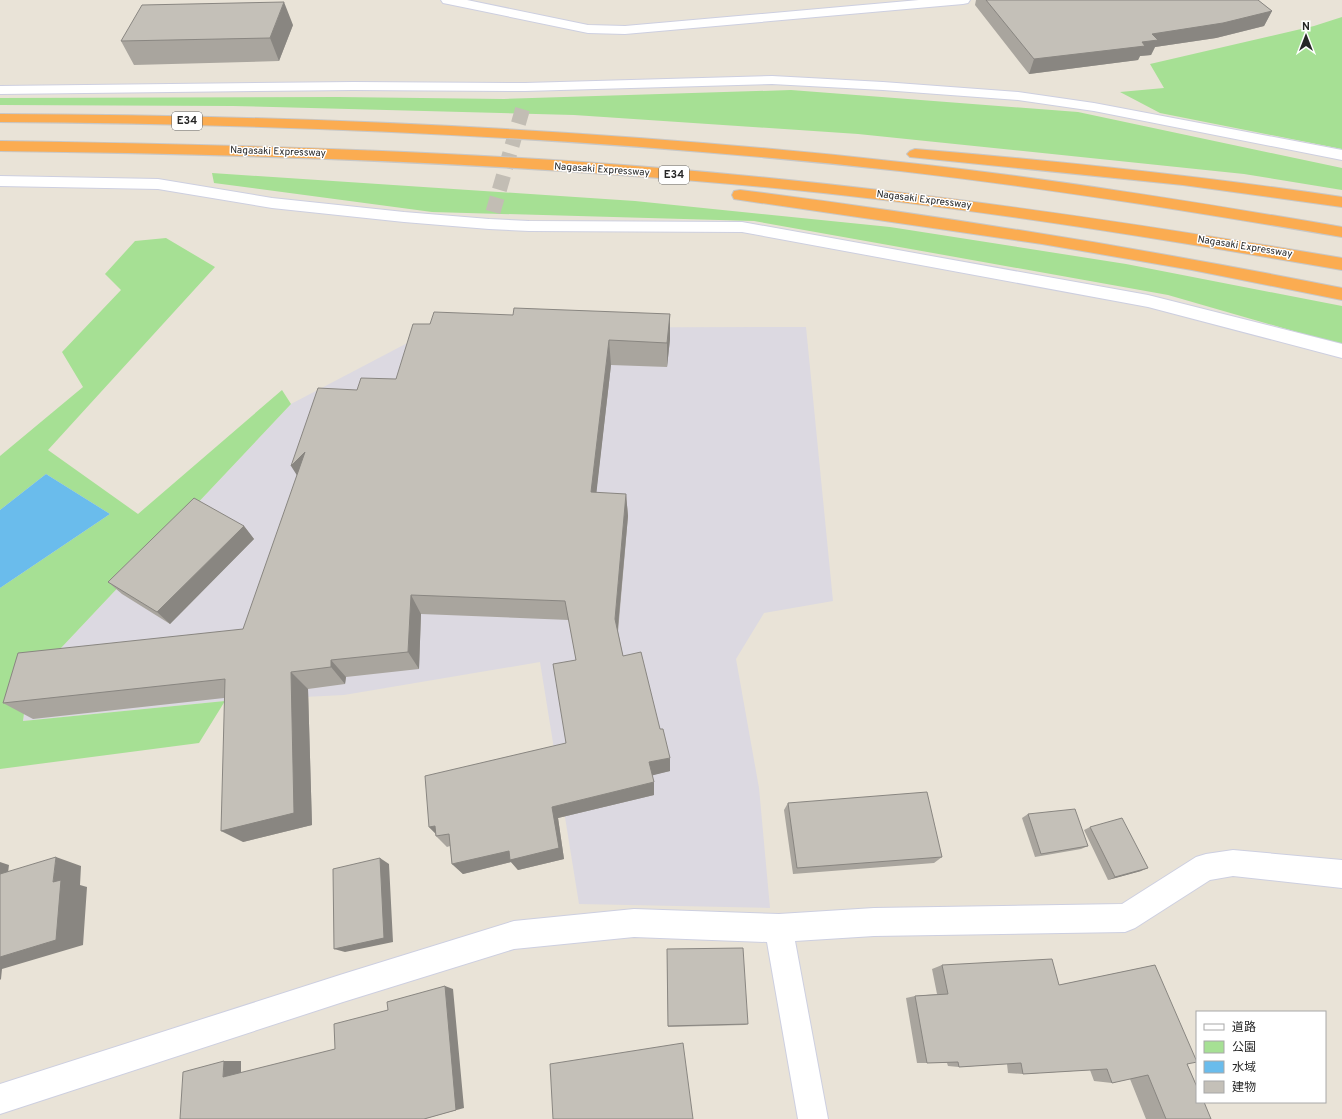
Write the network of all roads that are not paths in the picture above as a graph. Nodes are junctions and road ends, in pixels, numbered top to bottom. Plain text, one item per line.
1 (448, 0) edge
2 (963, 0) edge
3 (0, 90) edge
4 (0, 118) edge
5 (373, 126) junction
6 (0, 146) edge
7 (234, 150) junction
8 (1342, 155) edge
9 (0, 181) edge
10 (1342, 202) edge
11 (1342, 232) edge
12 (1342, 264) edge
13 (1342, 294) edge
14 (1342, 351) edge
15 (1342, 874) edge
16 (779, 928) junction
17 (0, 1099) edge
18 (813, 1119) edge

1 - 2 street
3 - 8 street
4 - 5 highway, E34
5 - 10 highway
5 - 11 highway, E34
6 - 7 highway, Nagasaki Expressway / E34
7 - 12 highway, Nagasaki Expressway / E34
7 - 13 highway
9 - 14 street
15 - 16 street
16 - 17 street
16 - 18 street

